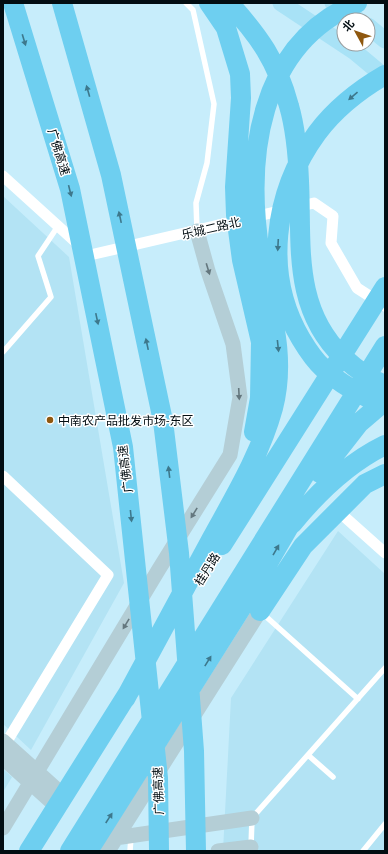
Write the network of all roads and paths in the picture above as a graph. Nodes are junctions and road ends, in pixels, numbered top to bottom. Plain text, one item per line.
1 (13, 3) edge
2 (62, 3) edge
3 (186, 3) edge
4 (209, 3) edge
5 (229, 3) edge
6 (281, 3) edge
7 (333, 3) edge
8 (357, 3) edge
9 (346, 12) edge
10 (376, 33) edge
11 (385, 40) edge
12 (385, 76) edge
13 (3, 176) edge
14 (58, 226) junction
15 (197, 231) junction
16 (385, 287) edge
17 (385, 306) edge
18 (385, 346) edge
19 (3, 352) edge
20 (385, 385) edge
21 (385, 401) edge
22 (385, 405) edge
23 (351, 419) junction
24 (385, 445) edge
25 (385, 474) edge
26 (3, 476) edge
27 (338, 511) junction
28 (288, 528) junction
29 (385, 553) edge
30 (253, 605) junction
31 (385, 668) edge
32 (125, 699) junction
33 (358, 699) junction
34 (4, 742) edge
35 (308, 755) junction
36 (3, 758) edge
37 (333, 777) dead end
38 (34, 778) junction
39 (60, 800) junction
40 (252, 818) junction
41 (385, 825) edge
42 (3, 828) edge
43 (131, 836) junction
44 (115, 838) junction
45 (251, 849) edge
46 (29, 851) edge
47 (70, 851) edge
48 (88, 851) edge
49 (108, 851) edge
50 (130, 851) edge
51 (159, 851) edge
52 (196, 851) edge
53 (218, 851) edge
54 (363, 851) edge

1 -> 51 highway, 广佛高速
52 -> 2 highway
3 - 15 lane
4 - 32 highway
5 - 20 highway
6 - 12 main road
7 - 9 main road
8 -> 32 highway
10 - 11 main road
12 -> 22 highway
13 - 14 street, 乐城二路北
14 - 15 street, 乐城二路北
14 - 19 lane
15 - 17 street, 乐城二路北
15 -> 38 street
16 - 32 highway, 桂丹路
18 - 23 highway
21 - 23 highway
23 - 28 highway
23 - 47 highway
24 - 28 highway
25 - 27 highway
26 - 34 street
27 - 29 street
27 - 30 highway
30 -> 28 highway
30 - 33 lane
30 - 44 street
48 -> 30 highway
31 - 33 lane
32 - 39 highway, 桂丹路
33 - 35 lane
34 - 38 street
35 - 37 lane
35 - 40 lane
36 - 38 street
38 - 39 street
38 - 42 street
39 - 46 highway, 桂丹路
40 - 43 street
40 - 45 lane
41 - 54 lane
43 - 44 street
43 - 50 lane
44 - 49 street
45 - 53 street

